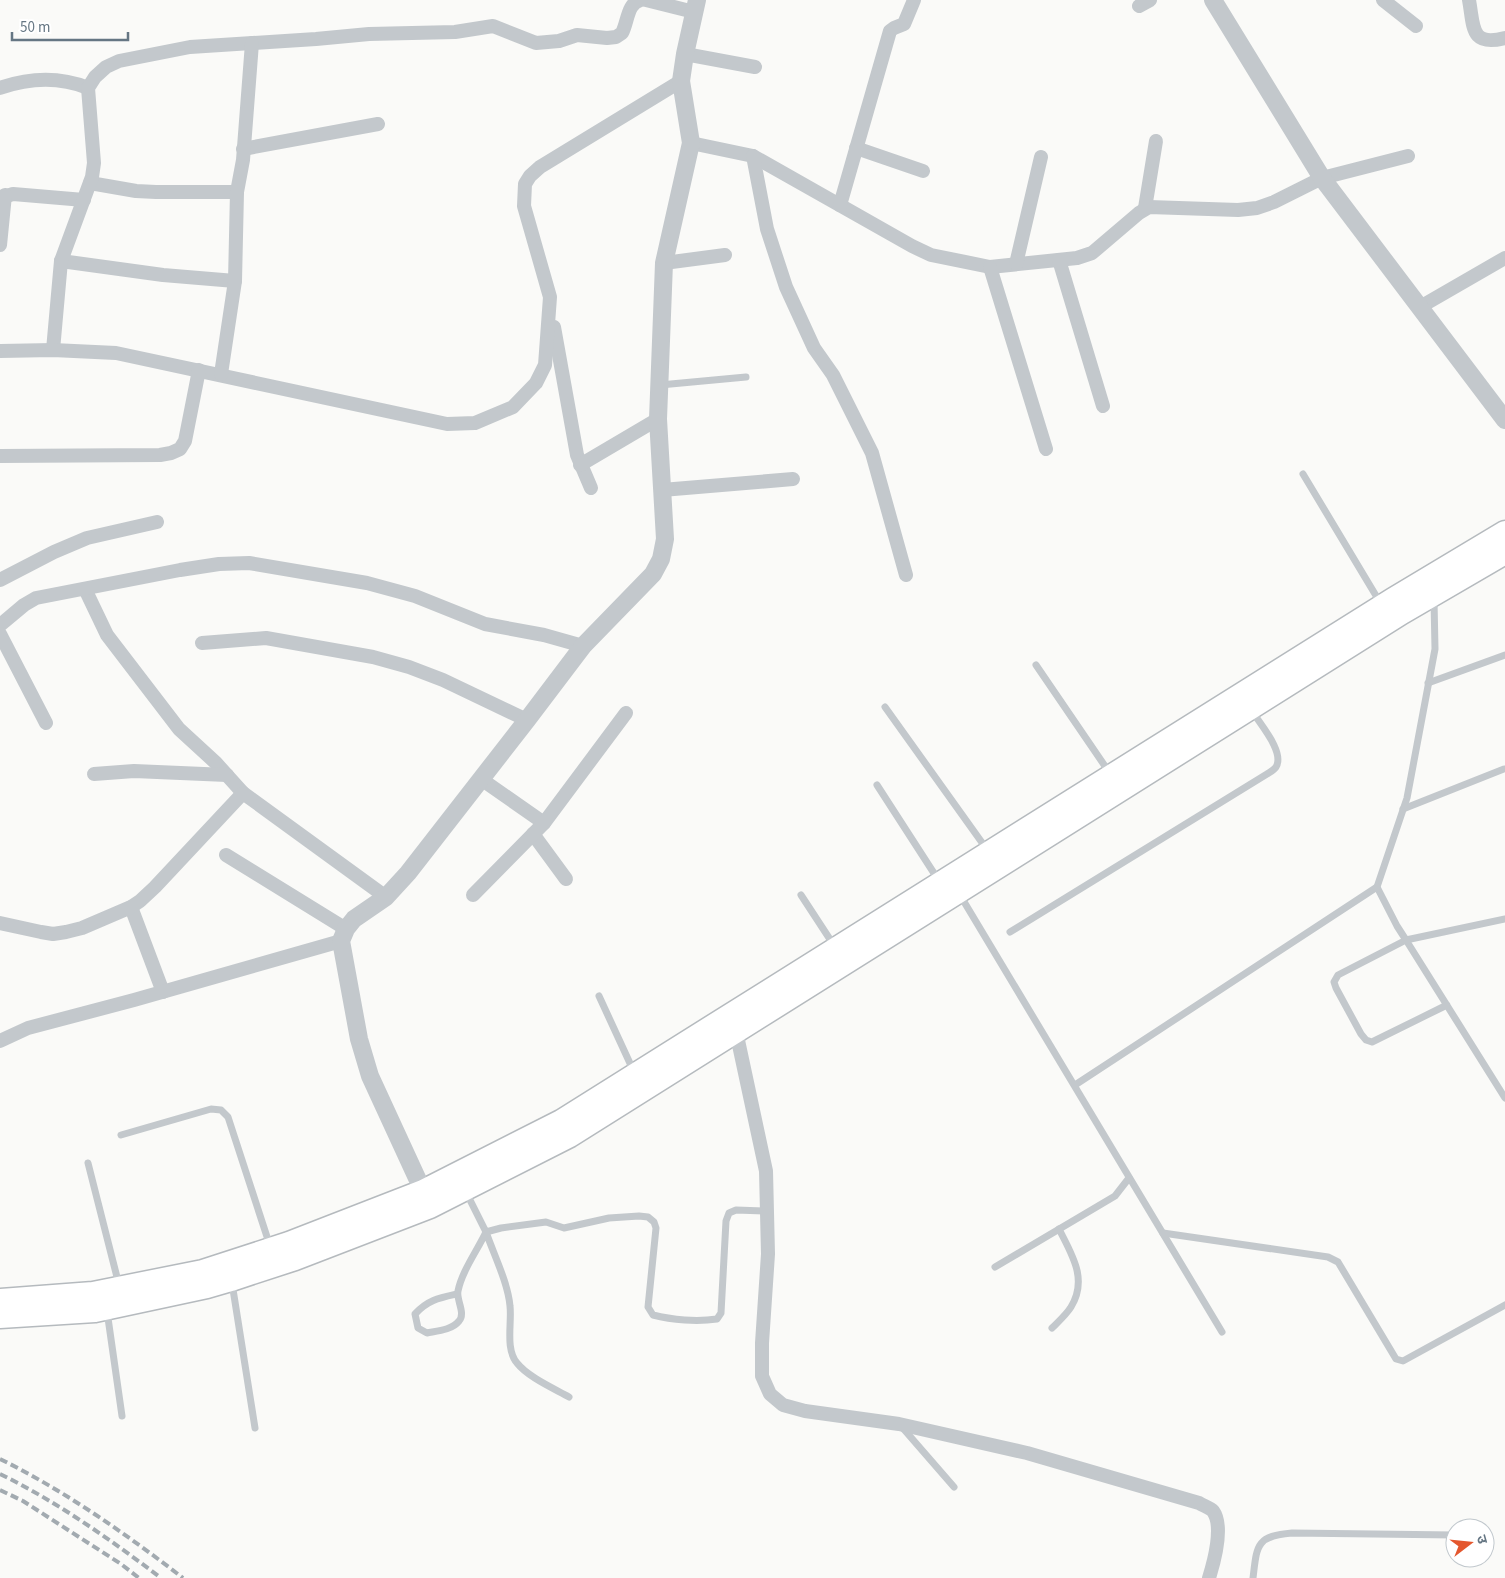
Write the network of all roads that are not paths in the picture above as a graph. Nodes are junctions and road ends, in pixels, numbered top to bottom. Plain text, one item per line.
1 (641, 0) edge
2 (646, 0) edge
3 (914, 0) edge
4 (1213, 0) edge
5 (1383, 0) edge
6 (1470, 0) edge
7 (696, 6) edge
8 (1416, 26) dead end
9 (1505, 38) edge
10 (252, 43) junction
11 (684, 54) junction
12 (755, 67) dead end
13 (681, 81) junction
14 (0, 88) edge
15 (88, 88) junction
16 (378, 124) dead end
17 (1156, 140) dead end
18 (691, 143) junction
19 (856, 148) junction
20 (243, 149) junction
21 (753, 156) junction
22 (1408, 156) dead end
23 (1041, 157) dead end
24 (923, 171) dead end
25 (1322, 178) junction
26 (90, 183) junction
27 (237, 192) junction
28 (2, 197) edge
29 (84, 200) junction
30 (840, 205) junction
31 (1145, 208) junction
32 (0, 245) edge
33 (725, 255) dead end
34 (1505, 258) edge
35 (1059, 260) junction
36 (61, 261) junction
37 (664, 263) junction
38 (1016, 264) junction
39 (990, 267) junction
40 (236, 281) junction
41 (550, 296) junction
42 (1416, 302) junction
43 (53, 350) junction
44 (0, 352) edge
45 (199, 370) junction
46 (221, 374) junction
47 (746, 377) dead end
48 (660, 385) junction
49 (1103, 406) dead end
50 (658, 419) junction
51 (1505, 420) edge
52 (1046, 449) dead end
53 (0, 456) edge
54 (580, 465) junction
55 (1303, 474) dead end
56 (792, 479) dead end
57 (591, 488) dead end
58 (662, 490) junction
59 (157, 522) dead end
60 (1505, 532) edge
61 (1505, 552) edge
62 (906, 575) dead end
63 (0, 580) edge
64 (85, 589) junction
65 (1434, 595) junction
66 (1382, 606) junction
67 (0, 625) edge
68 (0, 634) edge
69 (202, 643) dead end
70 (583, 646) junction
71 (1505, 655) edge
72 (1036, 665) dead end
73 (1428, 683) junction
74 (885, 707) dead end
75 (1250, 709) junction
76 (626, 713) dead end
77 (527, 720) junction
78 (46, 723) dead end
79 (1504, 768) edge
80 (94, 774) dead end
81 (227, 775) junction
82 (1111, 775) junction
83 (481, 779) junction
84 (877, 785) dead end
85 (243, 793) junction
86 (1403, 809) junction
87 (544, 823) junction
88 (533, 834) junction
89 (989, 852) junction
90 (226, 855) dead end
91 (566, 879) dead end
92 (949, 887) junction
93 (1377, 887) junction
94 (474, 895) dead end
95 (801, 895) dead end
96 (386, 897) junction
97 (131, 907) junction
98 (1505, 919) edge
99 (0, 923) edge
100 (1010, 932) dead end
101 (344, 935) junction
102 (1406, 940) junction
103 (836, 948) junction
104 (163, 992) junction
105 (599, 996) dead end
106 (1447, 1005) junction
107 (736, 1031) junction
108 (0, 1041) edge
109 (635, 1075) junction
110 (1075, 1085) junction
111 (1505, 1098) edge
112 (121, 1135) dead end
113 (88, 1163) dead end
114 (1129, 1178) junction
115 (465, 1190) junction
116 (427, 1199) junction
117 (767, 1211) junction
118 (1059, 1229) junction
119 (486, 1232) junction
120 (1163, 1233) junction
121 (271, 1249) junction
122 (995, 1267) dead end
123 (231, 1280) junction
124 (120, 1288) junction
125 (457, 1294) junction
126 (0, 1300) edge
127 (1505, 1304) edge
128 (106, 1308) junction
129 (0, 1317) edge
130 (1052, 1328) dead end
131 (1222, 1332) dead end
132 (569, 1397) dead end
133 (122, 1416) dead end
134 (899, 1424) junction
135 (255, 1428) dead end
136 (954, 1487) dead end
137 (1445, 1535) edge
138 (1209, 1578) edge
139 (1253, 1578) edge

1 - 10 street
2 - 7 street
3 - 19 street
4 - 25 street
5 - 8 street
6 - 9 street
7 - 11 street
10 - 15 street
10 - 20 street
11 - 12 street
11 - 13 street
13 - 18 street
13 - 41 street
14 - 15 street
15 - 26 street
16 - 20 street
17 - 31 street
18 - 21 street
18 - 37 street
19 - 24 street
19 - 30 street
20 - 27 street
21 - 30 street
21 - 62 street
22 - 25 street
23 - 38 street
25 - 31 street
25 - 42 street
26 - 27 street
26 - 29 street
27 - 40 street
28 - 29 street
28 - 32 street
29 - 36 street
30 - 39 street
31 - 35 street
33 - 37 street
34 - 42 street
35 - 38 street
35 - 49 street
36 - 40 street
36 - 43 street
37 - 48 street
38 - 39 street
39 - 52 street
40 - 46 street
41 - 46 street
41 - 54 street
42 - 51 street
43 - 44 street
43 - 45 street
45 - 46 street
45 - 53 street
47 - 48 lane
48 - 50 street
50 - 54 street
50 - 58 street
54 - 57 street
55 - 66 lane
56 - 58 street
58 - 70 street
59 - 63 street
60 - 66 main road
61 - 65 main road
64 - 67 street
64 - 70 street
64 - 81 street
65 - 73 lane
65 - 75 main road
66 - 82 main road
68 - 78 street
69 - 77 street
70 - 77 street
71 - 73 lane
72 - 82 lane
73 - 86 lane
74 - 89 lane
75 - 92 main road
75 - 100 lane
76 - 87 street
77 - 83 street
79 - 86 lane
80 - 81 street
81 - 85 street
82 - 89 main road
83 - 87 street
83 - 96 street
84 - 92 lane
85 - 96 street
85 - 97 street
86 - 93 lane
87 - 88 street
88 - 91 street
88 - 94 street
89 - 92 main road
90 - 101 street
92 - 103 main road
92 - 107 main road
92 - 110 lane
93 - 102 lane
93 - 110 lane
95 - 103 lane
96 - 101 street
97 - 99 street
97 - 104 street
98 - 102 lane
101 - 104 street
101 - 116 street
102 - 106 lane
102 - 106 lane
103 - 109 main road
104 - 108 street
105 - 109 lane
106 - 111 lane
107 - 115 main road
107 - 117 street
109 - 116 main road
110 - 114 lane
112 - 121 lane
113 - 124 lane
114 - 118 lane
114 - 120 lane
115 - 116 main road
115 - 119 lane
116 - 121 main road
116 - 123 main road
117 - 119 lane
117 - 134 street
118 - 122 lane
118 - 130 lane
119 - 125 lane
119 - 132 lane
120 - 127 lane
120 - 131 lane
121 - 124 main road
123 - 128 main road
123 - 135 lane
124 - 126 main road
125 - 125 lane
128 - 129 main road
128 - 133 lane
134 - 136 lane
134 - 138 street
137 - 139 lane

